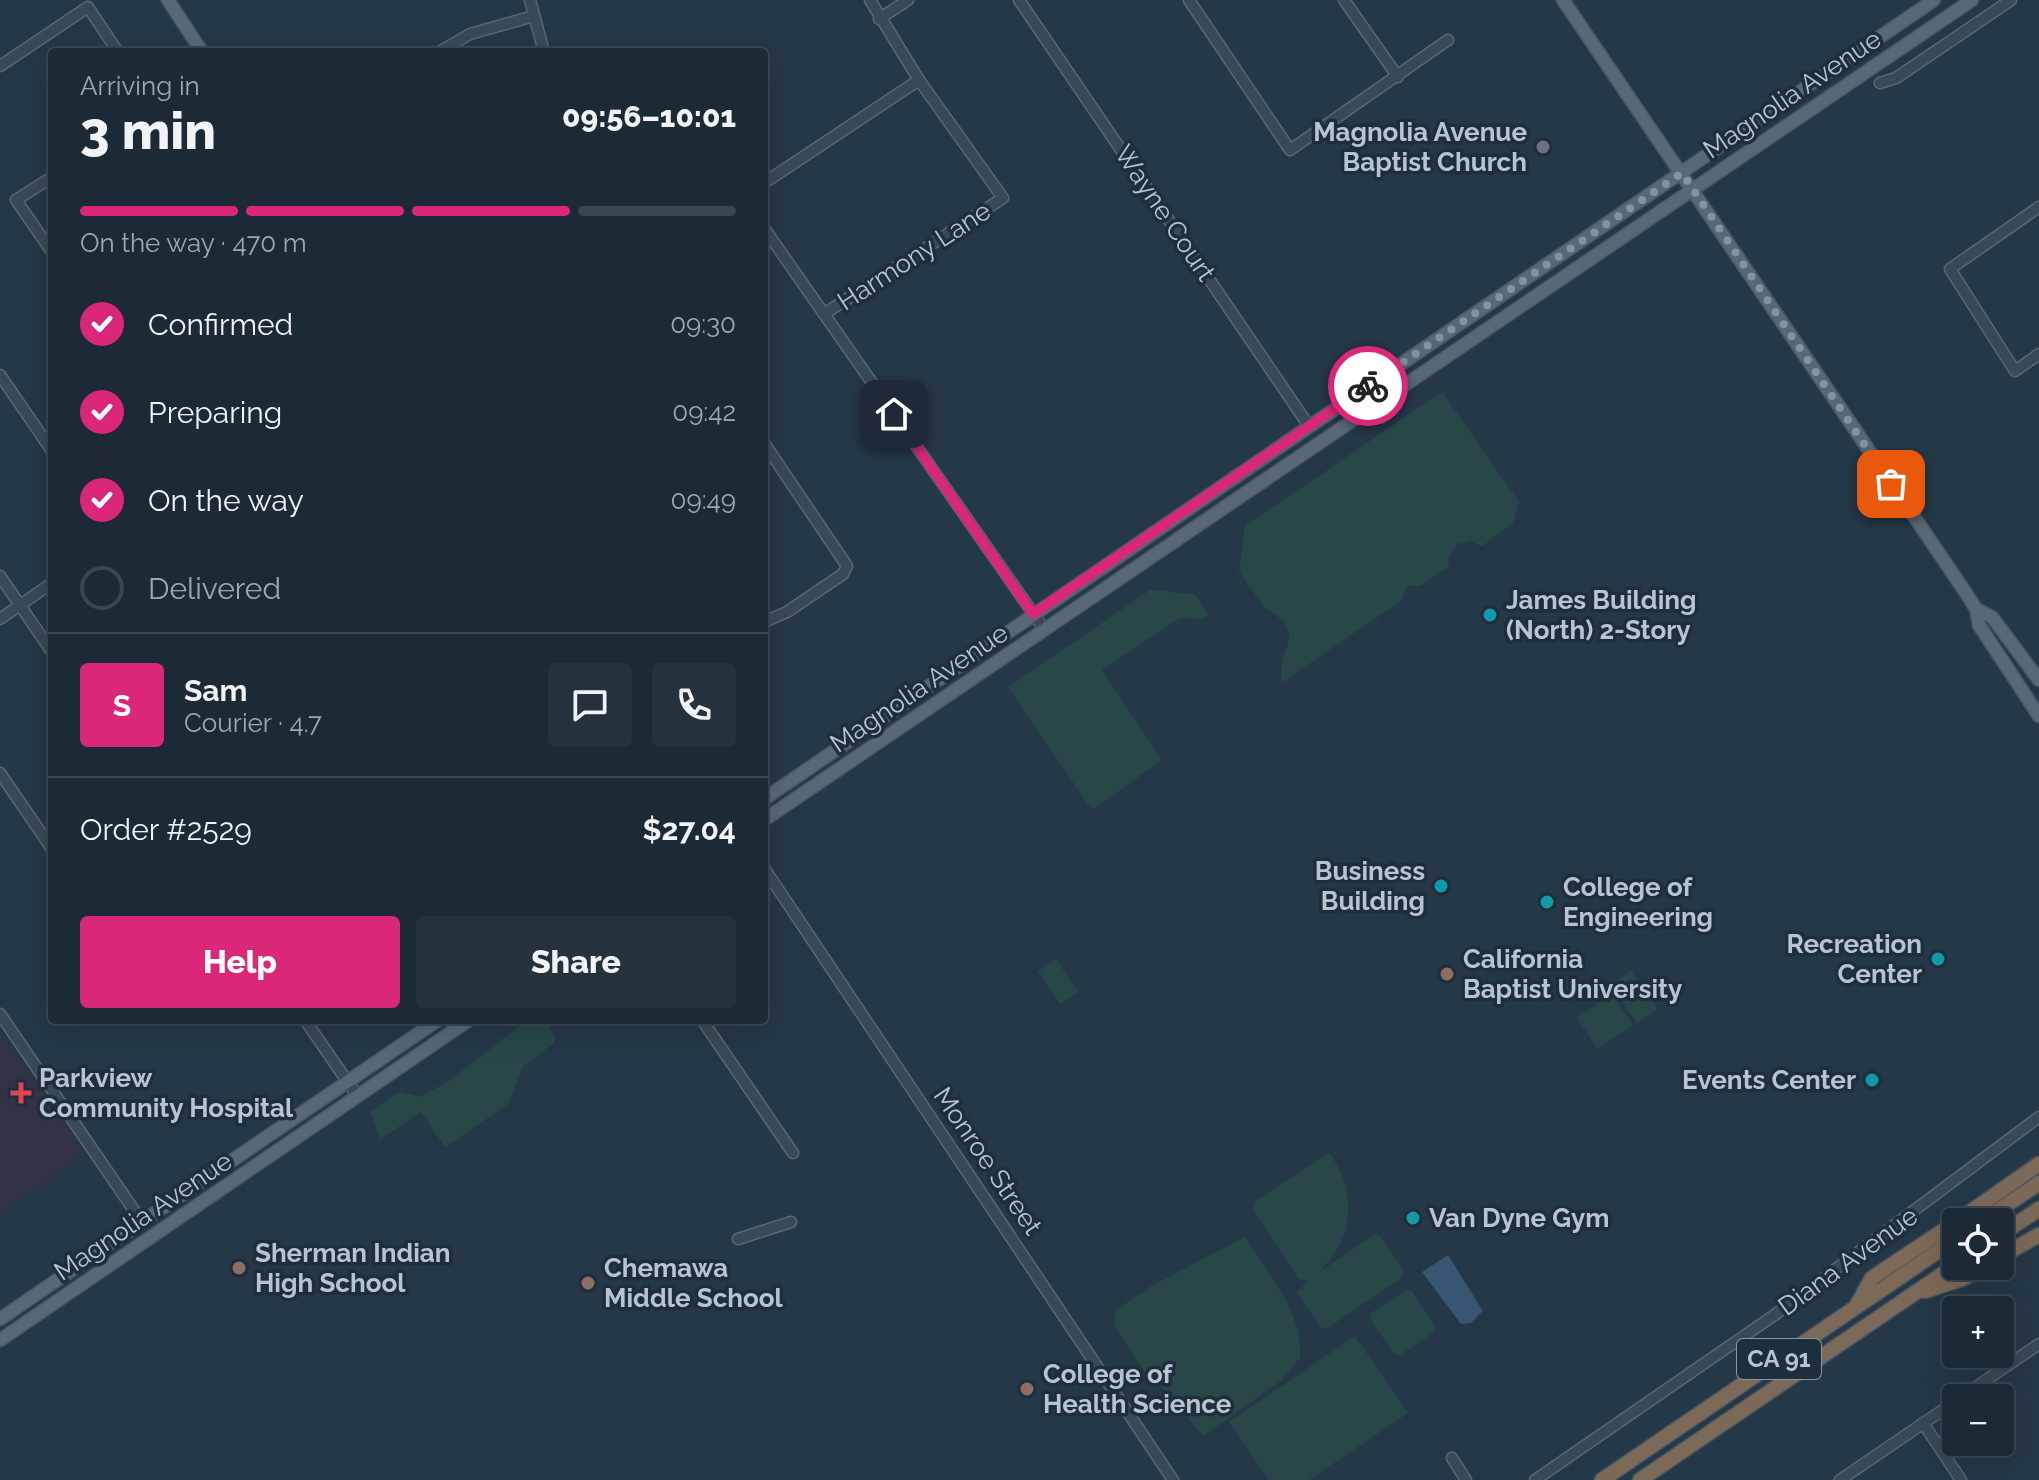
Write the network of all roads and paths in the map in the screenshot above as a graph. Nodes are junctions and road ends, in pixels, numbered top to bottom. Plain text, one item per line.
1 (168, 0) edge
2 (530, 0) edge
3 (870, 0) edge
4 (908, 0) edge
5 (1019, 0) edge
6 (1189, 0) edge
7 (1344, 0) edge
8 (1563, 0) edge
9 (1934, 0) edge
10 (1972, 0) edge
11 (2011, 0) edge
12 (534, 16) junction
13 (879, 19) junction
14 (1448, 40) dead end
15 (115, 48) edge
16 (199, 48) edge
17 (446, 48) edge
18 (543, 48) edge
19 (0, 66) edge
20 (1398, 77) junction
21 (919, 80) junction
22 (1880, 83) dead end
23 (1682, 173) junction
24 (48, 180) edge
25 (768, 180) edge
26 (1692, 188) junction
27 (2039, 207) edge
28 (768, 234) edge
29 (48, 246) edge
30 (824, 314) junction
31 (2039, 354) edge
32 (0, 375) edge
33 (1309, 426) junction
34 (1320, 441) junction
35 (48, 445) edge
36 (768, 449) edge
37 (0, 576) edge
38 (48, 586) edge
39 (20, 605) junction
40 (1976, 609) junction
41 (1033, 614) junction
42 (0, 619) edge
43 (768, 620) edge
44 (1044, 629) junction
45 (48, 646) edge
46 (1994, 648) junction
47 (2016, 649) junction
48 (2039, 680) edge
49 (2039, 716) edge
50 (0, 773) edge
51 (768, 796) edge
52 (768, 817) edge
53 (48, 843) edge
54 (768, 874) edge
55 (0, 1014) edge
56 (308, 1024) edge
57 (432, 1024) edge
58 (463, 1024) edge
59 (705, 1024) edge
60 (347, 1082) junction
61 (358, 1097) junction
62 (2039, 1117) edge
63 (793, 1153) dead end
64 (2039, 1164) edge
65 (2039, 1183) edge
66 (1976, 1208) edge
67 (2002, 1208) edge
68 (2039, 1209) edge
69 (142, 1222) junction
70 (791, 1222) dead end
71 (2014, 1226) edge
72 (1942, 1231) edge
73 (2039, 1235) edge
74 (738, 1239) dead end
75 (1942, 1249) edge
76 (2014, 1249) edge
77 (1942, 1274) edge
78 (1959, 1280) edge
79 (1910, 1296) junction
80 (26, 1301) junction
81 (1856, 1307) junction
82 (35, 1316) junction
83 (0, 1319) edge
84 (0, 1340) edge
85 (2038, 1347) edge
86 (1982, 1384) edge
87 (1942, 1411) edge
88 (1923, 1423) junction
89 (1452, 1458) dead end
90 (1173, 1480) edge
91 (1466, 1480) edge
92 (1535, 1480) edge
93 (1602, 1480) edge
94 (1640, 1480) edge
95 (1840, 1480) edge
96 (1961, 1480) edge

1 - 16 main road
2 - 12 street
3 - 13 street
4 - 13 street
5 - 33 street, Wayne Court
6 - 20 street
7 - 20 street
8 - 23 main road
9 - 23 main road, Magnolia Avenue
10 - 26 main road, Magnolia Avenue
11 - 22 street
12 - 17 street
12 - 18 street
13 - 21 street
14 - 20 street
15 - 19 street
21 - 25 street
21 - 30 street, Harmony Lane
23 - 26 main road
23 - 33 main road, Magnolia Avenue
24 - 29 street
26 - 34 main road, Magnolia Avenue
26 - 40 main road
27 - 31 street
28 - 30 street
30 - 41 street
32 - 35 street
33 - 34 main road
33 - 41 main road, Magnolia Avenue
34 - 44 main road, Magnolia Avenue
36 - 43 street
37 - 39 street
38 - 39 street
39 - 42 street
39 - 45 street
40 - 46 main road
40 - 47 main road
41 - 44 street
41 - 51 main road, Magnolia Avenue
44 - 52 main road, Magnolia Avenue
46 - 47 main road
46 - 49 main road
47 - 48 main road
50 - 53 street
54 - 90 street, Monroe Street
55 - 69 street
56 - 60 street
57 - 60 main road, Magnolia Avenue
58 - 61 main road, Magnolia Avenue
59 - 63 street
60 - 61 street
60 - 69 main road, Magnolia Avenue
61 - 82 main road, Magnolia Avenue
62 - 92 street, Diana Avenue
64 - 66 highway
65 - 67 highway
68 - 71 highway
69 - 80 main road, Magnolia Avenue
70 - 74 street
72 - 81 highway
73 - 76 highway
75 - 81 highway, CA 91
77 - 79 highway, CA 91
78 - 79 highway
79 - 94 highway, CA 91
80 - 82 main road
80 - 83 main road, Magnolia Avenue
81 - 93 highway, CA 91
82 - 84 main road, Magnolia Avenue
85 - 86 street
87 - 88 street
88 - 95 street
88 - 96 street
89 - 91 street

